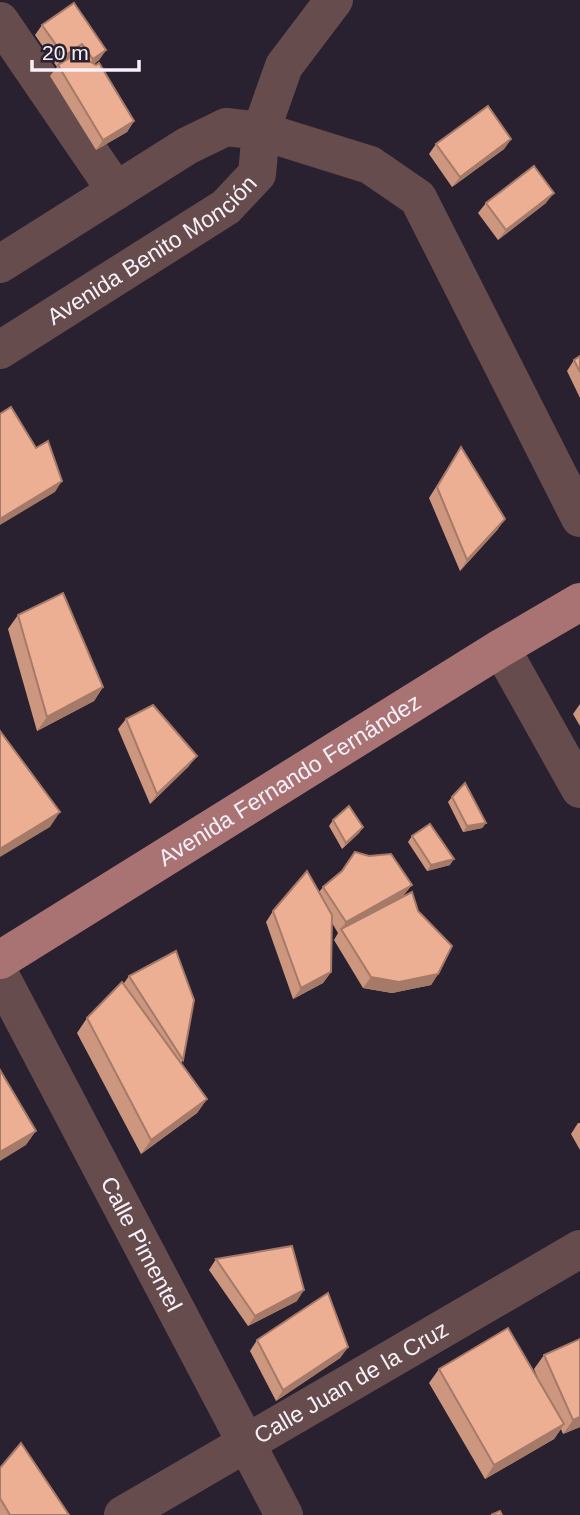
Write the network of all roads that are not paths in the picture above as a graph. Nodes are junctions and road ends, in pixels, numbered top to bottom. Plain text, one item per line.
1 (334, 0) edge
2 (0, 21) edge
3 (261, 131) junction
4 (116, 191) junction
5 (0, 264) edge
6 (0, 351) edge
7 (580, 518) edge
8 (580, 602) edge
9 (500, 648) junction
10 (580, 789) edge
11 (0, 960) edge
12 (0, 975) edge
13 (580, 1249) edge
14 (244, 1442) junction
15 (123, 1515) edge
16 (284, 1515) edge

1 - 3 street, Avenida Benito Monción
2 - 4 street
3 - 4 street
3 - 6 street, Avenida Benito Monción
3 - 7 street
4 - 5 street
8 - 9 main road, Avenida Fernando Fernández
9 - 10 street
9 - 11 main road, Avenida Fernando Fernández
12 - 14 street, Calle Pimentel
13 - 14 street, Calle Juan de la Cruz
14 - 15 street, Calle Juan de la Cruz
14 - 16 street, Calle Pimentel

